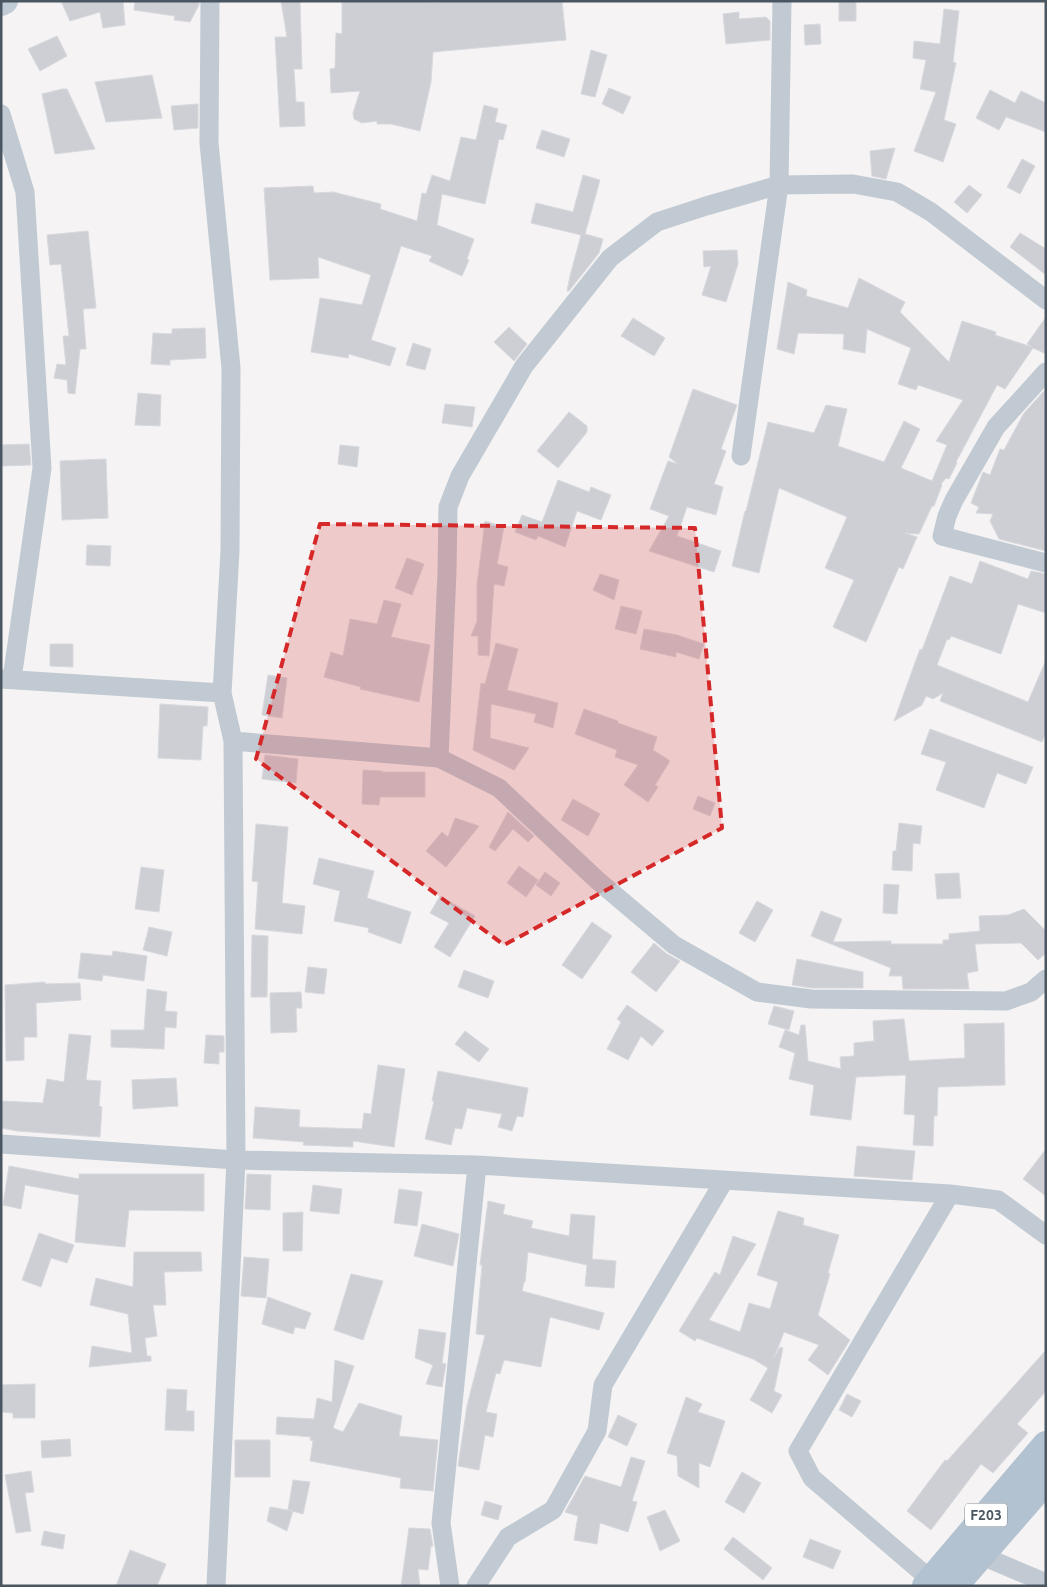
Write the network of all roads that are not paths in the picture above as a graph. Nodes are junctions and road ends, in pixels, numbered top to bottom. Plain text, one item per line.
1 (5, 1) edge
2 (210, 1) edge
3 (782, 1) edge
4 (1, 3) edge
5 (1, 114) edge
6 (779, 185) junction
7 (1046, 300) edge
8 (1046, 372) edge
9 (741, 456) dead end
10 (1046, 563) edge
11 (7, 679) edge
12 (222, 693) junction
13 (234, 741) junction
14 (439, 758) junction
15 (1046, 980) edge
16 (1, 1144) edge
17 (236, 1160) junction
18 (477, 1166) junction
19 (724, 1180) junction
20 (950, 1194) junction
21 (1046, 1234) edge
22 (1046, 1445) edge
23 (1046, 1480) edge
24 (980, 1555) junction
25 (1046, 1583) edge
26 (937, 1584) edge
27 (216, 1586) edge
28 (450, 1586) edge
29 (476, 1586) edge

1 - 4 main road
2 - 12 street
3 - 6 street
5 - 11 street
6 - 7 street
6 - 9 street
6 - 14 street
8 - 10 street
11 - 12 street
12 - 13 street
13 - 14 street
13 - 17 street
14 - 15 street
16 - 17 street
17 - 18 street
17 - 27 street
18 - 19 street
18 - 28 street
19 - 20 street
19 - 29 street
20 - 21 street
20 - 26 street
22 - 26 main road, F203
23 - 24 main road, F203
24 - 25 street
24 - 26 main road, F203

